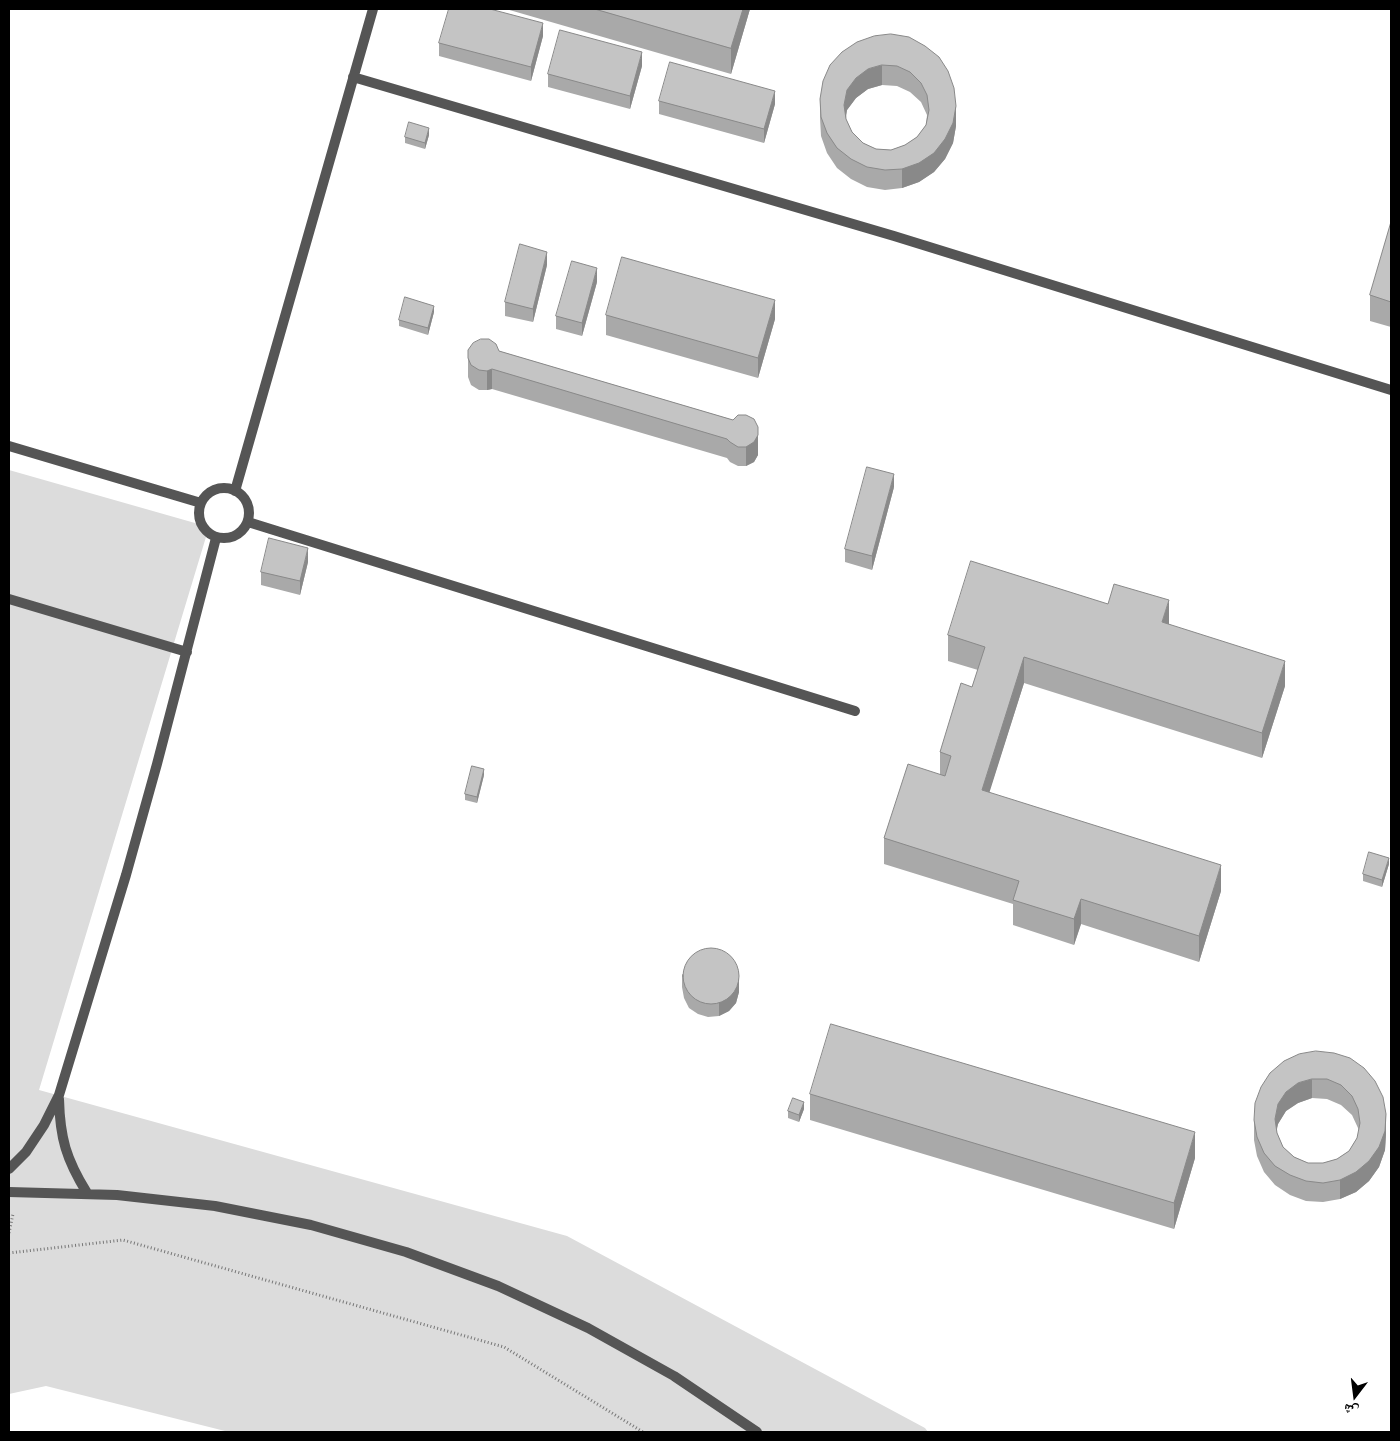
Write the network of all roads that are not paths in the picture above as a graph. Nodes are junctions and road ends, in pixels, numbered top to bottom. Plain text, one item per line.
1 (373, 9) edge
2 (353, 76) junction
3 (1391, 390) edge
4 (9, 446) edge
5 (235, 491) junction
6 (201, 502) junction
7 (248, 522) junction
8 (216, 538) junction
9 (9, 599) edge
10 (187, 652) junction
11 (855, 711) dead end
12 (59, 1095) junction
13 (9, 1169) edge
14 (9, 1192) edge
15 (87, 1193) junction
16 (757, 1432) edge

1 - 2 lane
2 - 3 lane
2 - 5 lane
4 - 6 lane
5 - 6 lane
5 - 7 lane
6 - 8 lane
7 - 8 lane
7 - 11 lane
8 - 10 lane
9 - 10 lane
10 - 12 lane
12 - 13 lane
12 - 15 lane
14 - 15 lane
15 - 16 lane

